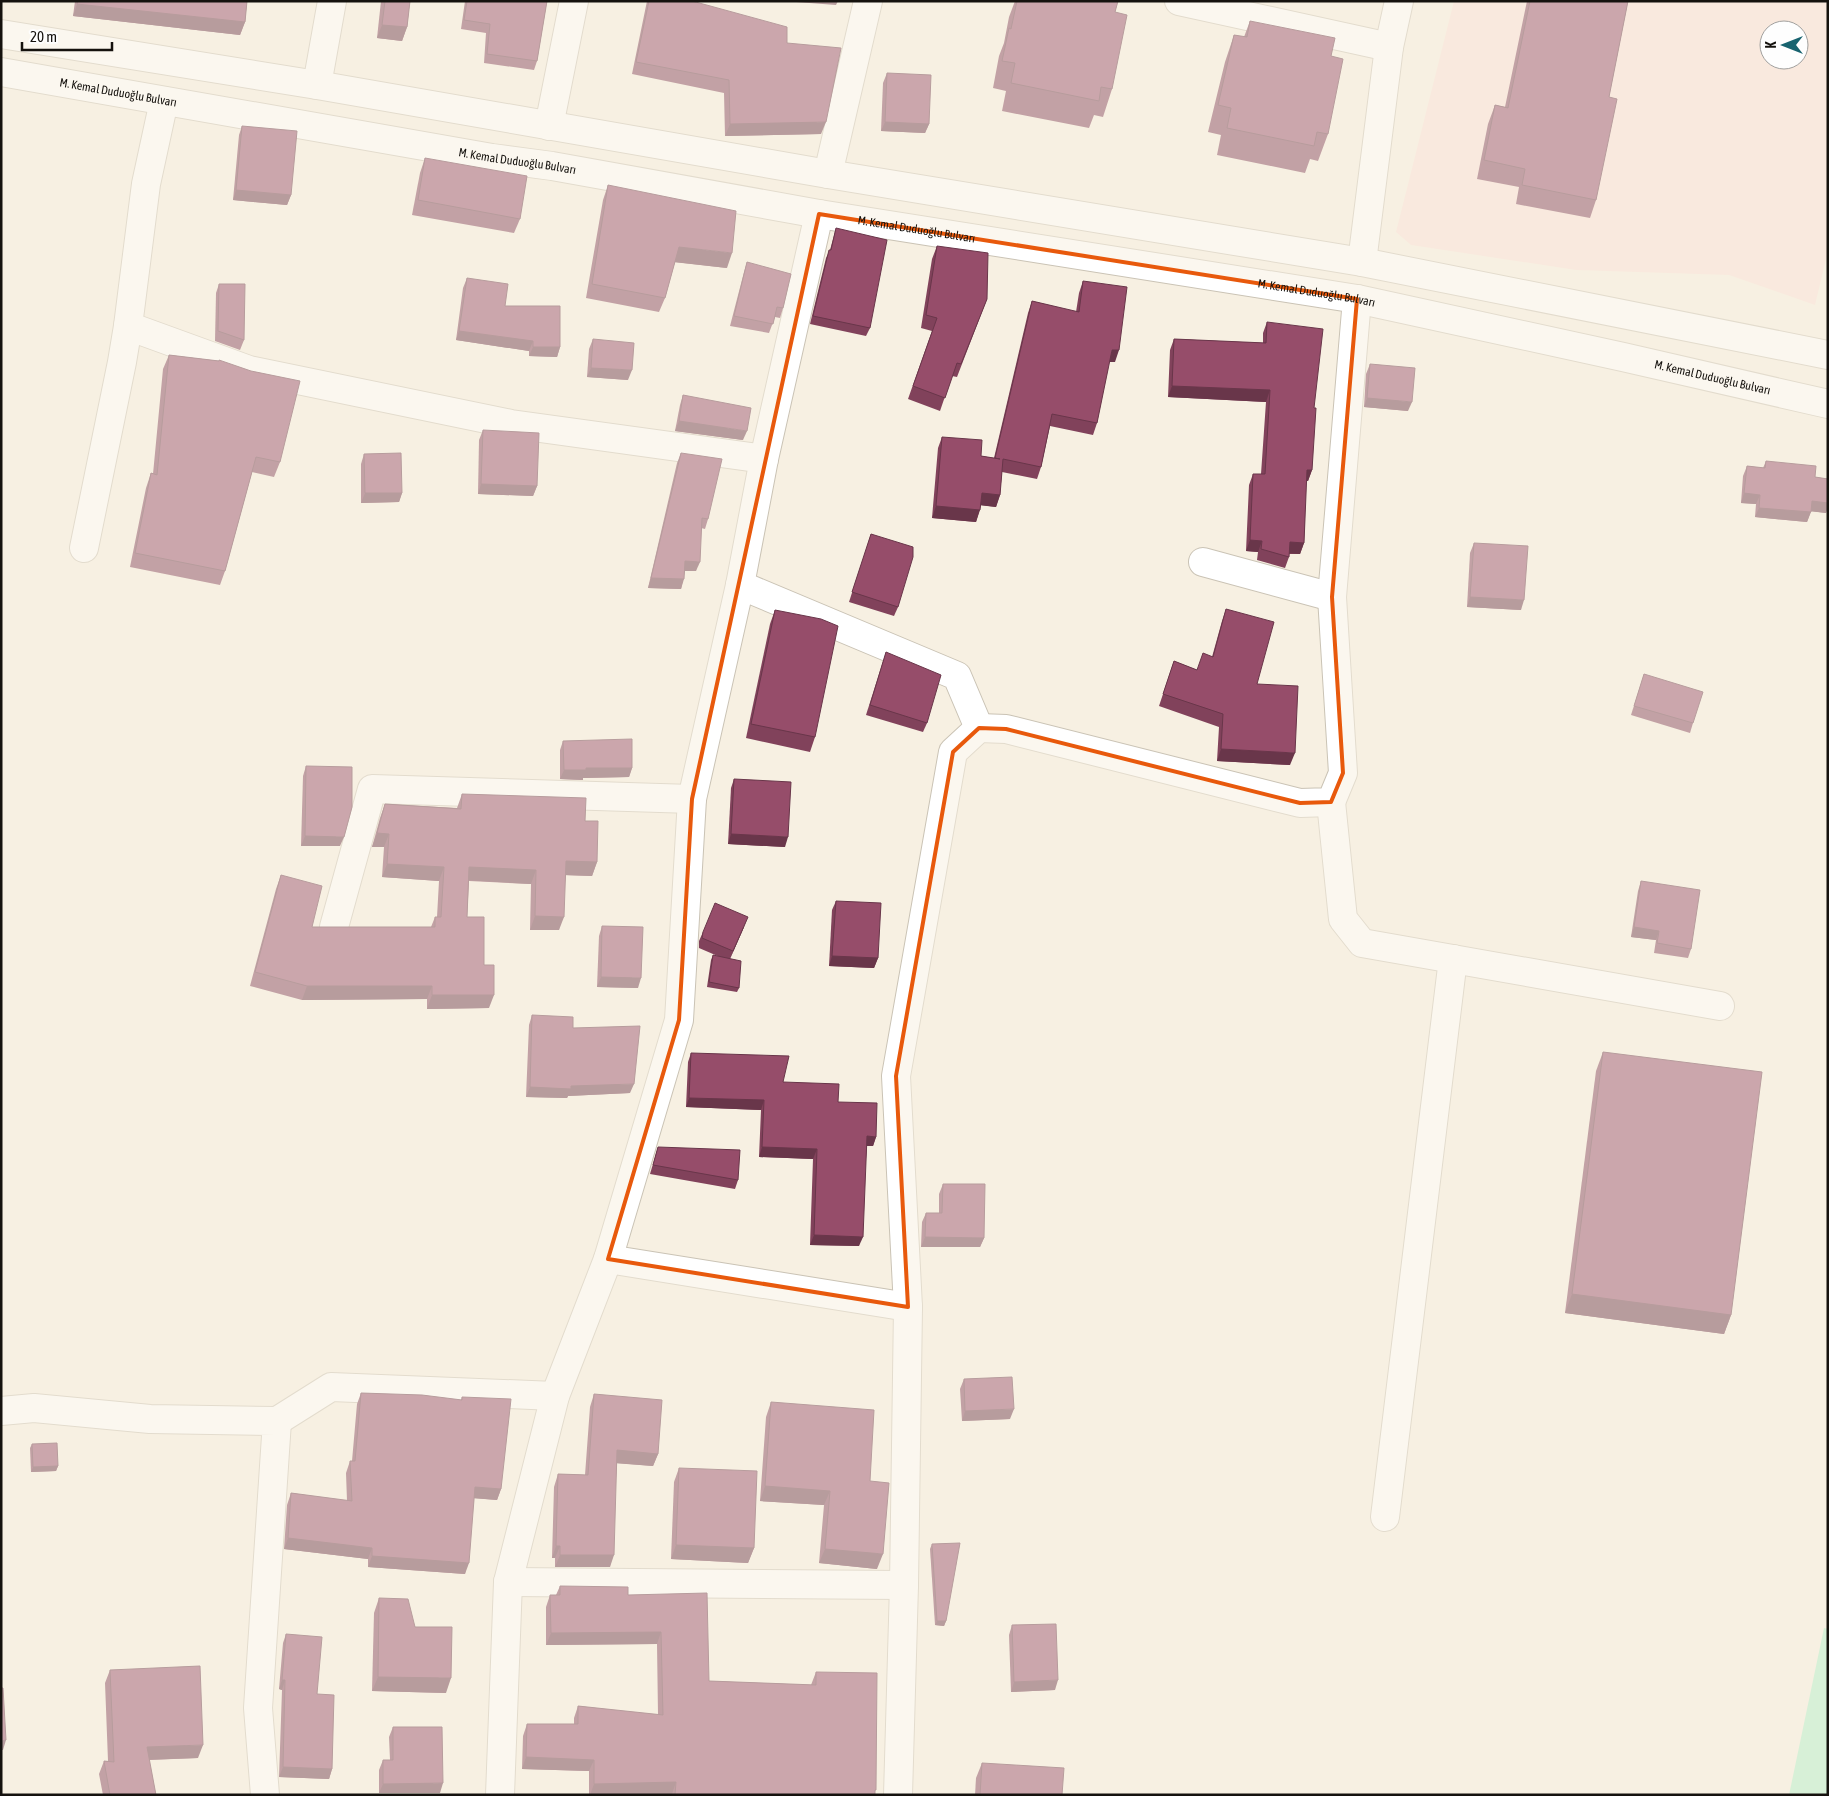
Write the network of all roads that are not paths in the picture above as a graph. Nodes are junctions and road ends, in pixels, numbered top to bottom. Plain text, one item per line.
1 (332, 1) edge
2 (574, 1) edge
3 (868, 1) edge
4 (1179, 1) edge
5 (1399, 1) edge
6 (1, 34) edge
7 (1389, 47) junction
8 (1, 72) edge
9 (317, 85) junction
10 (164, 101) junction
11 (549, 126) junction
12 (828, 174) junction
13 (819, 214) junction
14 (1362, 262) junction
15 (1357, 299) junction
16 (128, 326) junction
17 (1828, 355) edge
18 (1828, 404) edge
19 (764, 459) junction
20 (84, 548) dead end
21 (1203, 562) dead end
22 (740, 585) junction
23 (1332, 597) junction
24 (979, 728) junction
25 (692, 800) junction
26 (1331, 802) junction
27 (334, 927) edge
28 (1453, 959) junction
29 (1720, 1006) dead end
30 (608, 1259) junction
31 (908, 1306) junction
32 (555, 1396) junction
33 (1, 1412) edge
34 (277, 1421) junction
35 (1385, 1517) dead end
36 (508, 1582) junction
37 (904, 1585) junction
38 (265, 1795) edge
39 (500, 1795) edge
40 (898, 1795) edge

1 - 9 street
2 - 11 street
3 - 12 street
4 - 7 street
5 - 7 street
6 - 9 street
7 - 14 street
8 - 10 street, M. Kemal Duduoğlu Bulvarı
9 - 11 street
10 - 13 street, M. Kemal Duduoğlu Bulvarı
10 - 16 street
11 - 12 street
12 - 13 street
12 - 14 street
13 - 15 street, M. Kemal Duduoğlu Bulvarı
13 - 19 street
14 - 15 street
14 - 17 street
15 - 18 street, M. Kemal Duduoğlu Bulvarı
15 - 23 street
16 - 19 street
16 - 20 street
19 - 22 street
21 - 23 street
22 - 24 street
22 - 25 street
23 - 26 street
24 - 26 street
24 - 31 street
25 - 27 street
25 - 30 street
26 - 28 street
28 - 29 street
28 - 35 street
30 - 31 street
30 - 32 street
31 - 37 street
32 - 34 street
32 - 36 street
33 - 34 street
34 - 38 street
36 - 37 street
36 - 39 street
37 - 40 street

